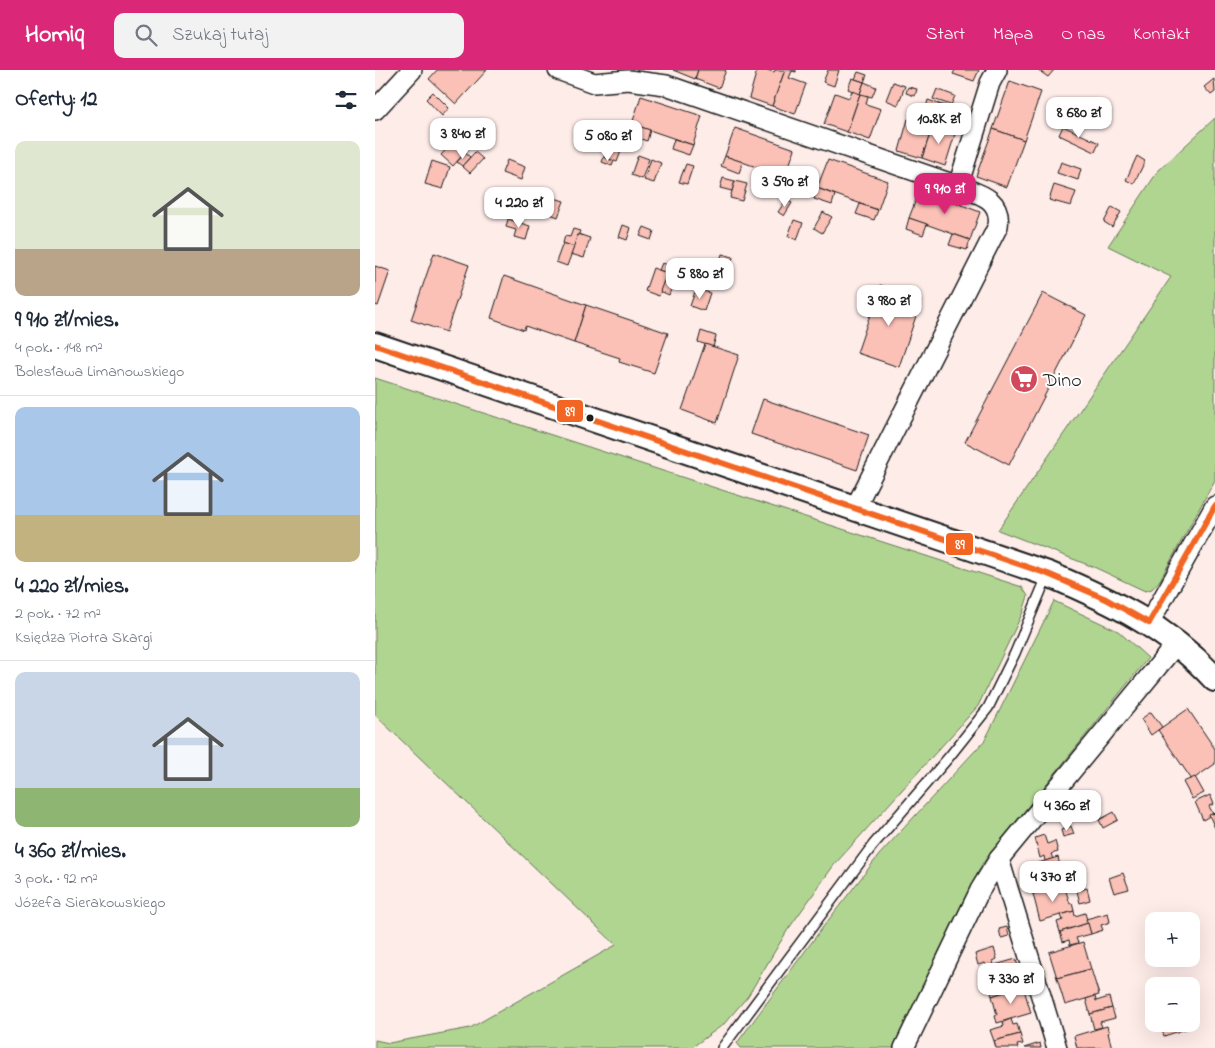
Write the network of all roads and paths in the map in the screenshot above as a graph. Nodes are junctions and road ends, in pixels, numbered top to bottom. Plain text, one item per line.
1 (412, 70) edge
2 (558, 70) edge
3 (997, 70) edge
4 (375, 110) edge
5 (958, 186) junction
6 (375, 346) edge
7 (1215, 506) edge
8 (855, 508) junction
9 (1048, 574) junction
10 (1149, 623) junction
11 (1177, 643) junction
12 (1215, 679) edge
13 (999, 859) junction
14 (722, 1048) edge
15 (904, 1048) edge
16 (1057, 1048) edge

1 - 4 street
2 - 5 street
3 - 5 street
5 - 8 street
6 - 8 street
7 - 10 street
8 - 9 street
9 - 10 street
9 - 14 lane
10 - 11 street
11 - 12 street
11 - 13 street
13 - 15 street
13 - 16 street

